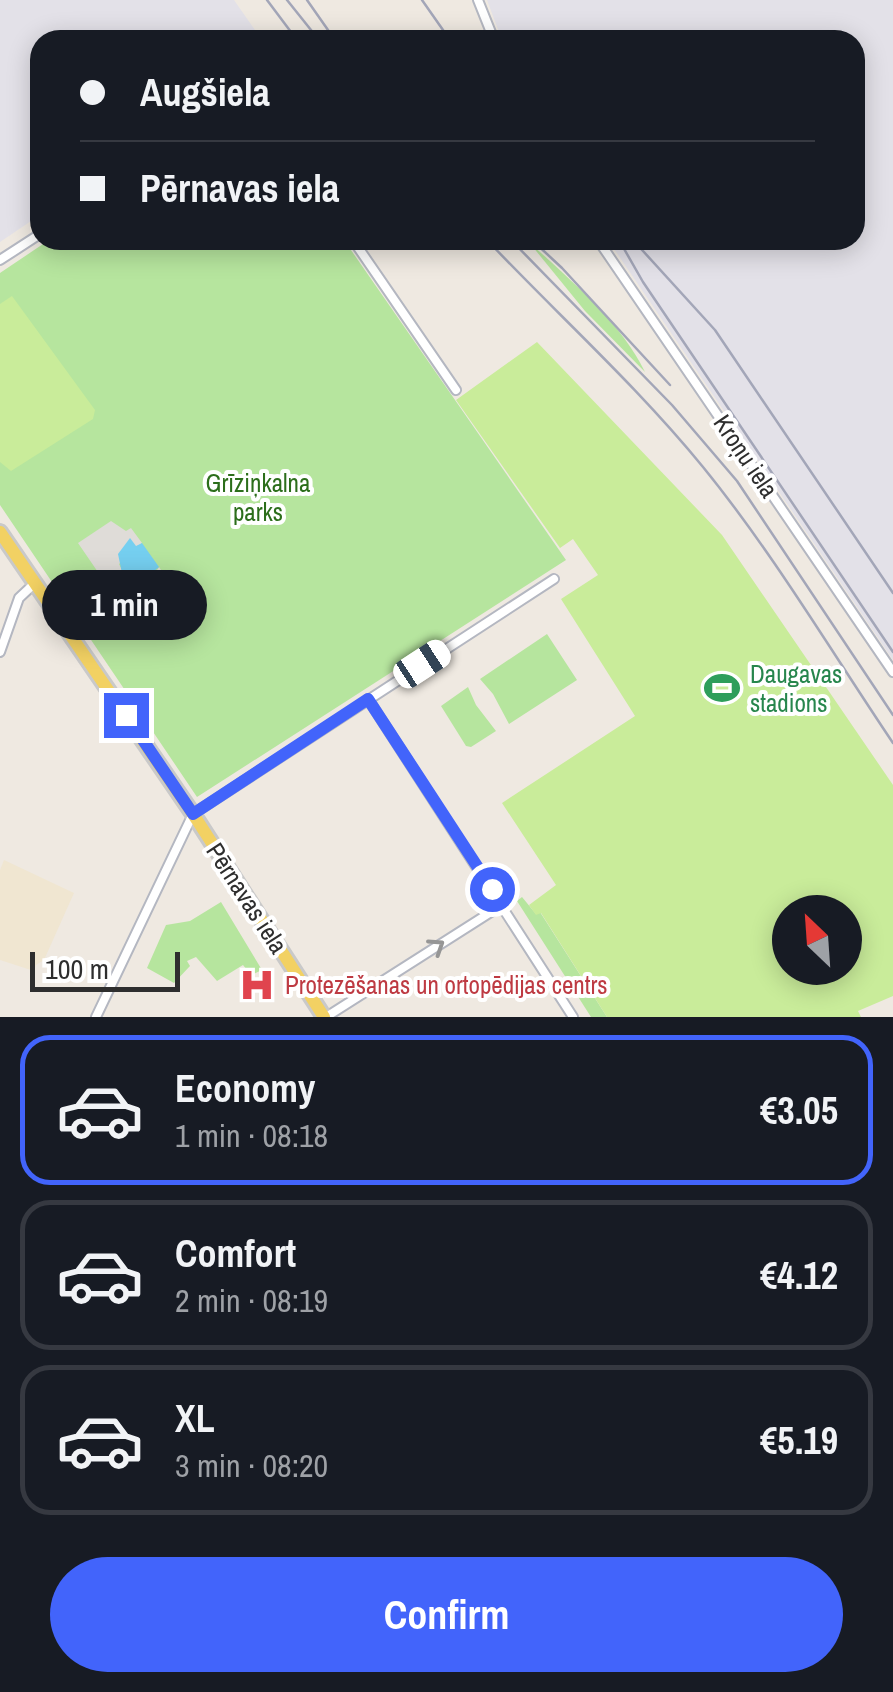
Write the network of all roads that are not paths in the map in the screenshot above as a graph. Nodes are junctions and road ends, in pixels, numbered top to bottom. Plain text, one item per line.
1 (478, 0) edge
2 (490, 30) edge
3 (30, 240) edge
4 (360, 250) edge
5 (605, 250) edge
6 (0, 260) edge
7 (456, 390) dead end
8 (0, 532) edge
9 (554, 580) dead end
10 (36, 584) junction
11 (0, 652) edge
12 (893, 672) edge
13 (368, 699) junction
14 (193, 814) junction
15 (502, 905) junction
16 (96, 1017) edge
17 (325, 1017) edge
18 (573, 1017) edge

1 - 2 street
3 - 6 street
4 - 7 street
5 - 12 street, Kroņu iela
8 - 10 main road, Pērnavas iela
9 - 13 street
10 - 11 street
10 - 14 main road, Pērnavas iela
13 - 14 street
13 - 15 street
14 - 16 street
14 - 17 main road, Pērnavas iela
17 -> 15 street
15 - 18 street

